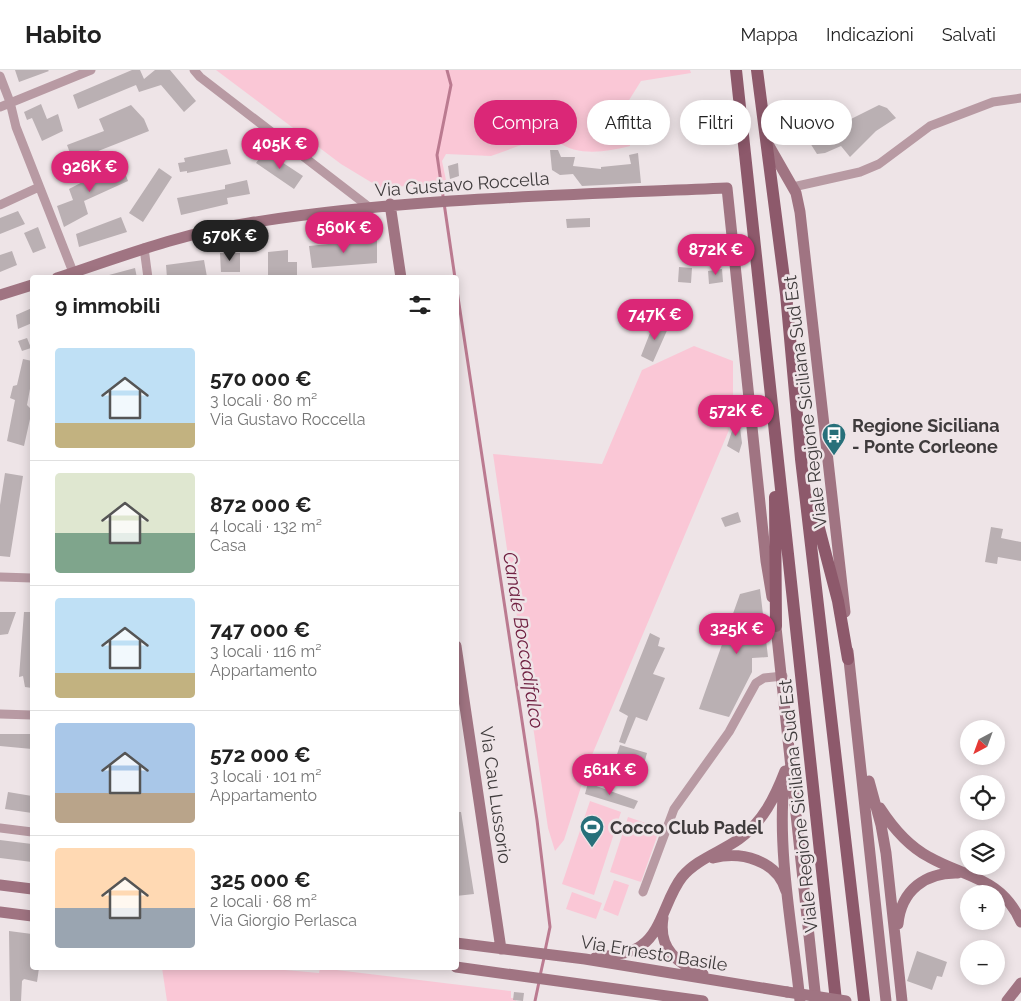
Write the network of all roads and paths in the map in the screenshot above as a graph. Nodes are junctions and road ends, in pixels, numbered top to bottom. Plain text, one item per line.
1 (91, 70) edge
2 (194, 70) edge
3 (736, 70) edge
4 (757, 70) edge
5 (0, 76) edge
6 (1021, 98) edge
7 (10, 102) junction
8 (761, 102) edge
9 (0, 107) edge
10 (766, 145) edge
11 (770, 145) edge
12 (792, 187) junction
13 (39, 188) junction
14 (727, 188) joint
15 (390, 204) junction
16 (0, 205) edge
17 (369, 207) junction
18 (144, 248) junction
19 (73, 272) junction
20 (65, 275) edge
21 (148, 275) edge
22 (401, 275) edge
23 (30, 286) edge
24 (0, 296) edge
25 (773, 417) junction
26 (802, 460) junction
27 (0, 577) edge
28 (30, 578) edge
29 (776, 626) junction
30 (848, 658) junction
31 (459, 666) edge
32 (783, 676) junction
33 (0, 714) edge
34 (30, 715) edge
35 (788, 734) junction
36 (859, 747) junction
37 (785, 771) junction
38 (874, 798) junction
39 (0, 828) edge
40 (30, 832) edge
41 (702, 861) junction
42 (960, 870) edge
43 (960, 874) edge
44 (971, 875) edge
45 (0, 885) edge
46 (30, 889) edge
47 (643, 892) dead end
48 (666, 903) junction
49 (790, 905) junction
50 (0, 912) edge
51 (30, 916) edge
52 (1021, 922) edge
53 (896, 940) junction
54 (459, 943) edge
55 (501, 949) junction
56 (585, 959) junction
57 (459, 967) edge
58 (1021, 983) edge
59 (736, 984) junction
60 (636, 991) junction
61 (655, 1001) edge
62 (703, 1001) edge
63 (800, 1001) edge
64 (816, 1001) edge
65 (836, 1001) edge
66 (846, 1001) edge
67 (864, 1001) edge
68 (886, 1001) edge
69 (902, 1001) edge
70 (1007, 1001) edge

1 - 7 street
2 - 17 street
3 - 25 main road, Viale Regione Siciliana Sud Est
4 - 8 main road, Viale Regione Siciliana Sud Est
5 - 7 street
6 - 12 street
7 - 9 street
7 - 13 street
10 - 26 main road, Viale Regione Siciliana Sud Est
11 - 12 street, Viale Regione Siciliana Sud Est
12 - 30 street, Viale Regione Siciliana Sud Est
13 - 16 street
13 - 19 street
14 - 15 street, Via Gustavo Roccella
14 - 29 street, Viale Regione Siciliana Sud Est
15 - 17 street, Via Gustavo Roccella
15 - 22 street
17 - 18 street, Via Gustavo Roccella
18 - 19 street, Via Gustavo Roccella
18 - 21 street
19 - 20 street, Via Gustavo Roccella
23 - 24 street
25 - 29 main road
25 - 65 main road, Viale Regione Siciliana Sud Est
26 - 30 main road
26 - 67 main road, Viale Regione Siciliana Sud Est
27 - 28 street
29 - 32 street, Viale Regione Siciliana Sud Est
30 - 36 street, Viale Regione Siciliana Sud Est
31 - 55 street, Via Cau Lussorio
32 - 35 street, Viale Regione Siciliana Sud Est
32 - 47 street
33 - 34 street
35 - 37 street
35 - 64 street, Viale Regione Siciliana Sud Est
36 - 38 street
36 - 68 street, Viale Regione Siciliana Sud Est
37 - 41 street
37 - 49 street
38 - 42 street
38 - 53 street
39 - 40 street
41 - 48 street
41 - 49 street
43 - 53 street
44 - 52 street
45 - 46 street
48 - 56 street
48 - 59 street
49 - 63 street
50 - 51 street
53 - 69 street
54 - 55 street, Via Ernesto Basile
55 - 56 street, Via Ernesto Basile
56 - 59 street, Via Ernesto Basile
57 - 60 street
58 - 70 street
59 - 66 street, Via Ernesto Basile, bridge
60 - 61 street
60 - 62 street

